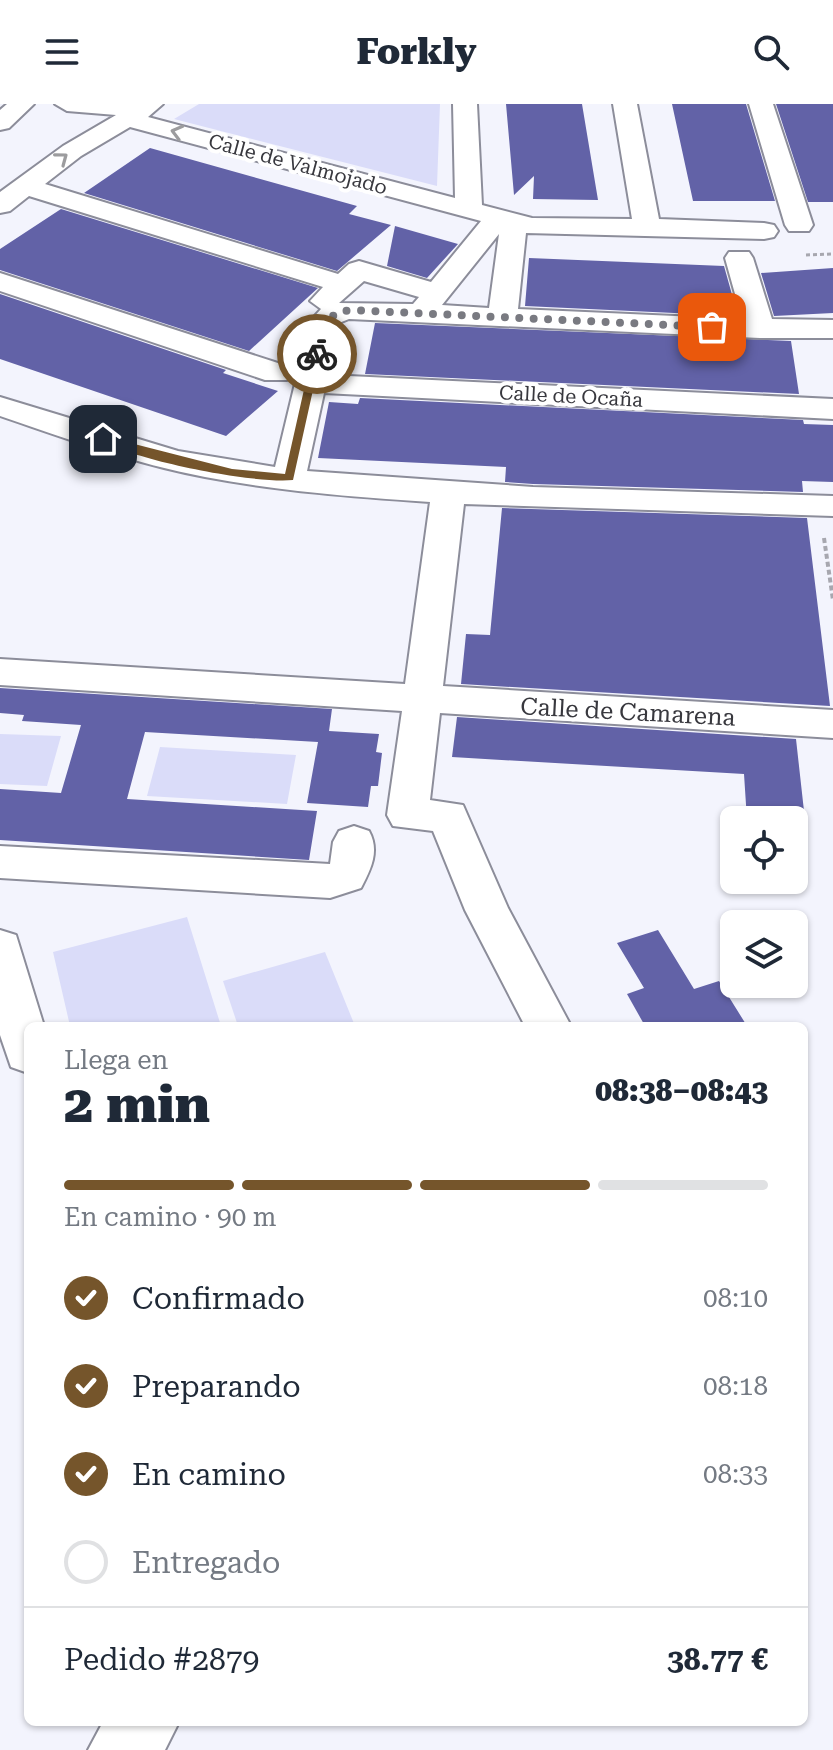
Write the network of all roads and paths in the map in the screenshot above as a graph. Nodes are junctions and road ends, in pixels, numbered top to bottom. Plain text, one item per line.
1 (21, 104) edge
2 (39, 104) edge
3 (67, 104) edge
4 (465, 104) edge
5 (625, 104) edge
6 (761, 104) edge
7 (126, 109) edge
8 (0, 123) edge
9 (36, 147) dead end
10 (25, 186) junction
11 (0, 205) edge
12 (469, 209) junction
13 (506, 219) junction
14 (799, 225) dead end
15 (647, 227) junction
16 (764, 231) dead end
17 (739, 258) dead end
18 (0, 282) edge
19 (342, 284) junction
20 (429, 302) junction
21 (332, 314) junction
22 (503, 316) junction
23 (751, 329) junction
24 (826, 330) edge
25 (833, 357) edge
26 (276, 373) dead end
27 (309, 383) junction
28 (0, 406) edge
29 (833, 409) edge
30 (289, 477) junction
31 (448, 493) junction
32 (828, 516) edge
33 (833, 600) edge
34 (0, 672) edge
35 (423, 699) junction
36 (833, 724) edge
37 (354, 842) dead end
38 (0, 862) edge
39 (0, 948) edge
40 (546, 1022) edge
41 (24, 1038) edge
42 (144, 1726) edge
43 (120, 1750) edge

1 - 2 street
1 - 8 street
3 - 7 street, Calle de Valmojado
4 - 12 street
5 - 15 street
6 - 14 street
7 - 9 street
10 -> 7 street
12 -> 7 street, Calle de Valmojado
10 - 11 street
10 - 19 street
12 - 13 street, Calle de Valmojado
13 - 15 street, Calle de Valmojado
13 - 20 street
13 - 22 street
15 - 16 street, Calle de Valmojado
17 - 23 street
18 - 26 street
19 - 20 street
19 - 21 street
20 - 21 street
20 - 22 street
21 - 27 street
22 - 23 street
23 - 24 street
24 - 25 street
27 - 29 street, Calle de Ocaña
27 - 30 street
28 - 30 street
30 - 31 street
31 - 32 street
31 - 35 street
32 - 33 path
34 - 35 street, Calle de Camarena
35 - 36 street, Calle de Camarena
35 - 40 street
37 - 38 street
39 - 41 street
42 - 43 street

